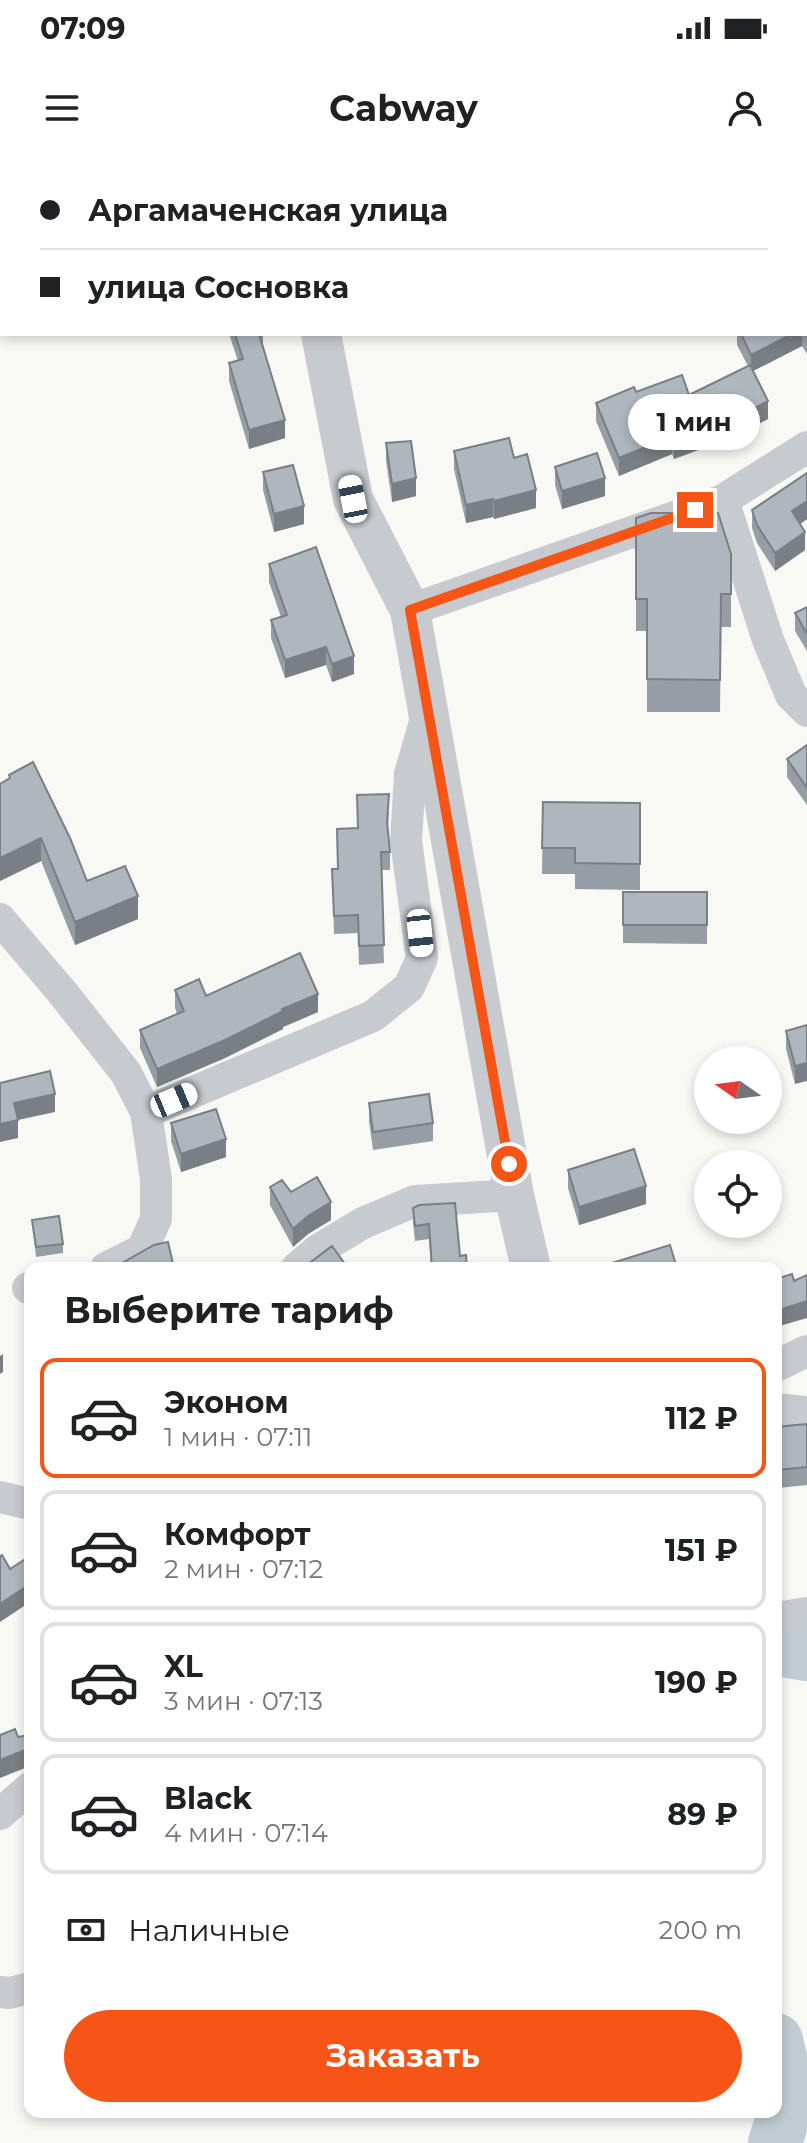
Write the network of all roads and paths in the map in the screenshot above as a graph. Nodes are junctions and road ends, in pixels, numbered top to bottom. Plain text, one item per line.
1 (321, 336) edge
2 (807, 447) edge
3 (723, 500) junction
4 (410, 610) junction
5 (807, 711) edge
6 (428, 712) junction
7 (0, 919) edge
8 (146, 1112) junction
9 (514, 1195) junction
10 (118, 1262) edge
11 (304, 1262) edge
12 (530, 1262) edge
13 (807, 1351) edge
14 (782, 1363) edge
15 (782, 1410) edge
16 (807, 1412) edge
17 (0, 1497) edge
18 (24, 1503) edge
19 (807, 1613) edge
20 (782, 1617) edge
21 (24, 1793) edge
22 (0, 1814) edge
23 (24, 1989) edge
24 (0, 1992) edge

1 - 4 street
2 - 3 street
3 - 4 street
3 - 5 street
4 - 6 street
6 - 8 street
6 - 9 street
7 - 8 street
8 - 10 street
9 - 11 street
9 - 12 street
13 - 14 street
15 - 16 street
17 - 18 street
19 - 20 street
21 - 22 street
23 - 24 street

